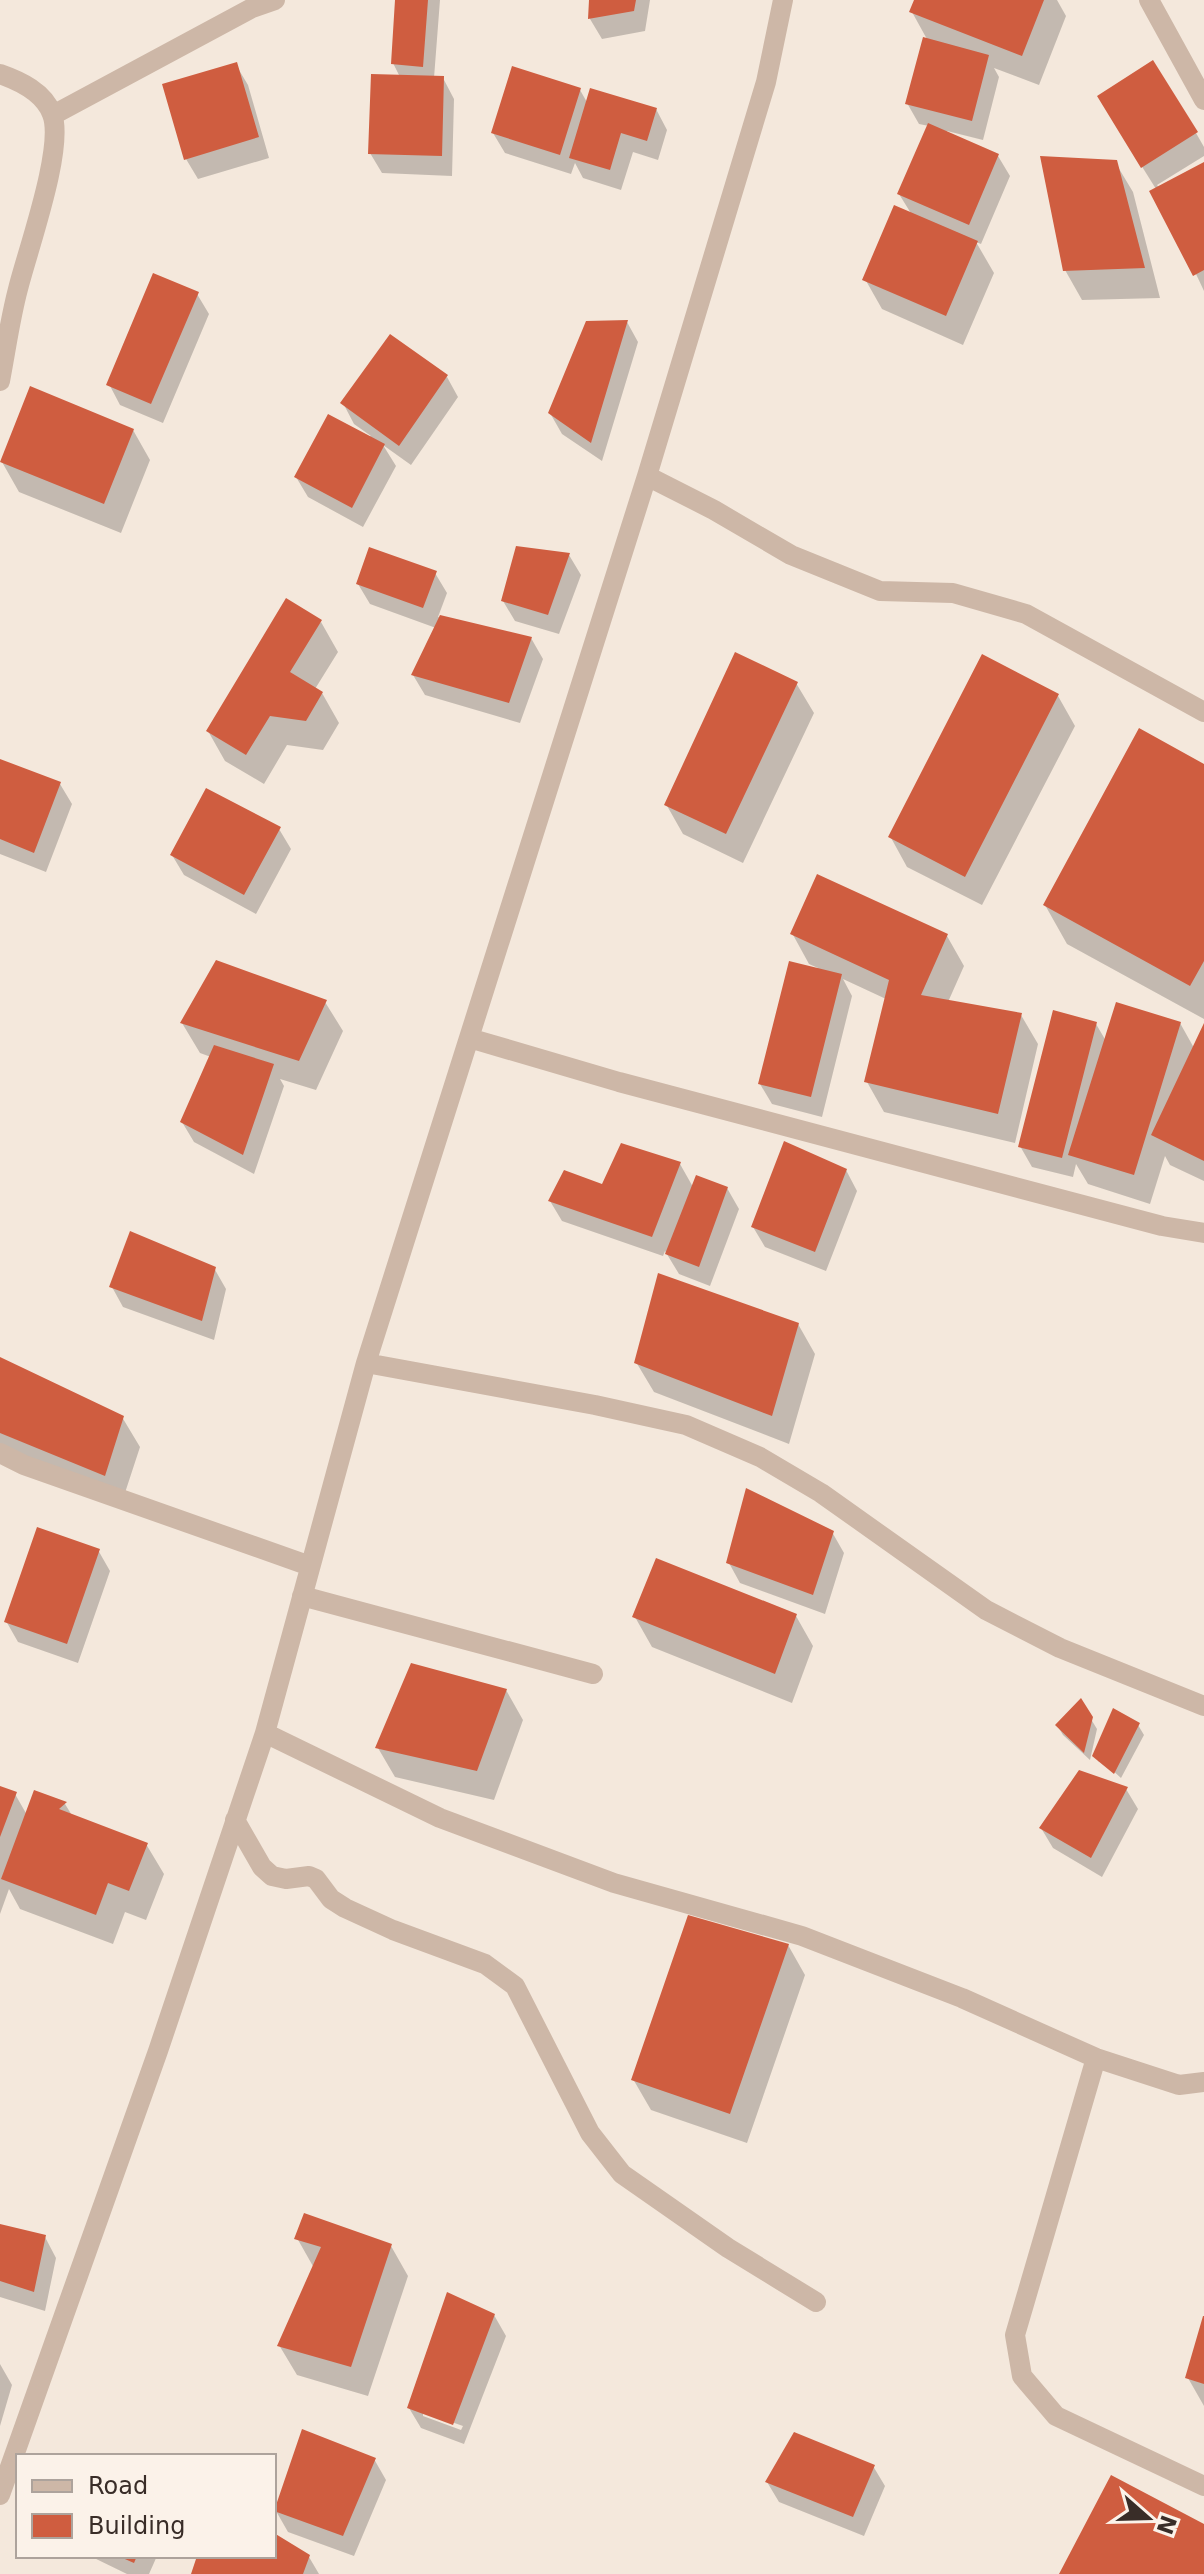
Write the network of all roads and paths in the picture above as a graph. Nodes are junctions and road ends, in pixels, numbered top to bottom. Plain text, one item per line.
1 (275, 0) edge
2 (783, 0) edge
3 (1149, 0) edge
4 (0, 74) edge
5 (1204, 100) edge
6 (53, 115) junction
7 (0, 381) edge
8 (647, 476) junction
9 (1204, 712) edge
10 (469, 1038) junction
11 (1204, 1233) edge
12 (366, 1363) junction
13 (0, 1453) edge
14 (310, 1566) junction
15 (302, 1596) junction
16 (593, 1674) dead end
17 (1204, 1706) edge
18 (265, 1733) junction
19 (235, 1820) junction
20 (1096, 2058) junction
21 (1204, 2082) edge
22 (816, 2302) dead end
23 (1204, 2486) edge
24 (0, 2495) edge

1 - 6 street
2 - 8 street
3 - 5 street
4 - 6 street
6 - 7 street
8 - 9 street
8 - 10 street
10 - 11 street
10 - 12 street
12 - 14 street
12 - 17 street
13 - 14 street
14 - 15 street
15 - 16 street
15 - 18 street
18 - 19 street
18 - 20 street
19 - 22 street
19 - 24 street
20 - 21 street
20 - 23 street

